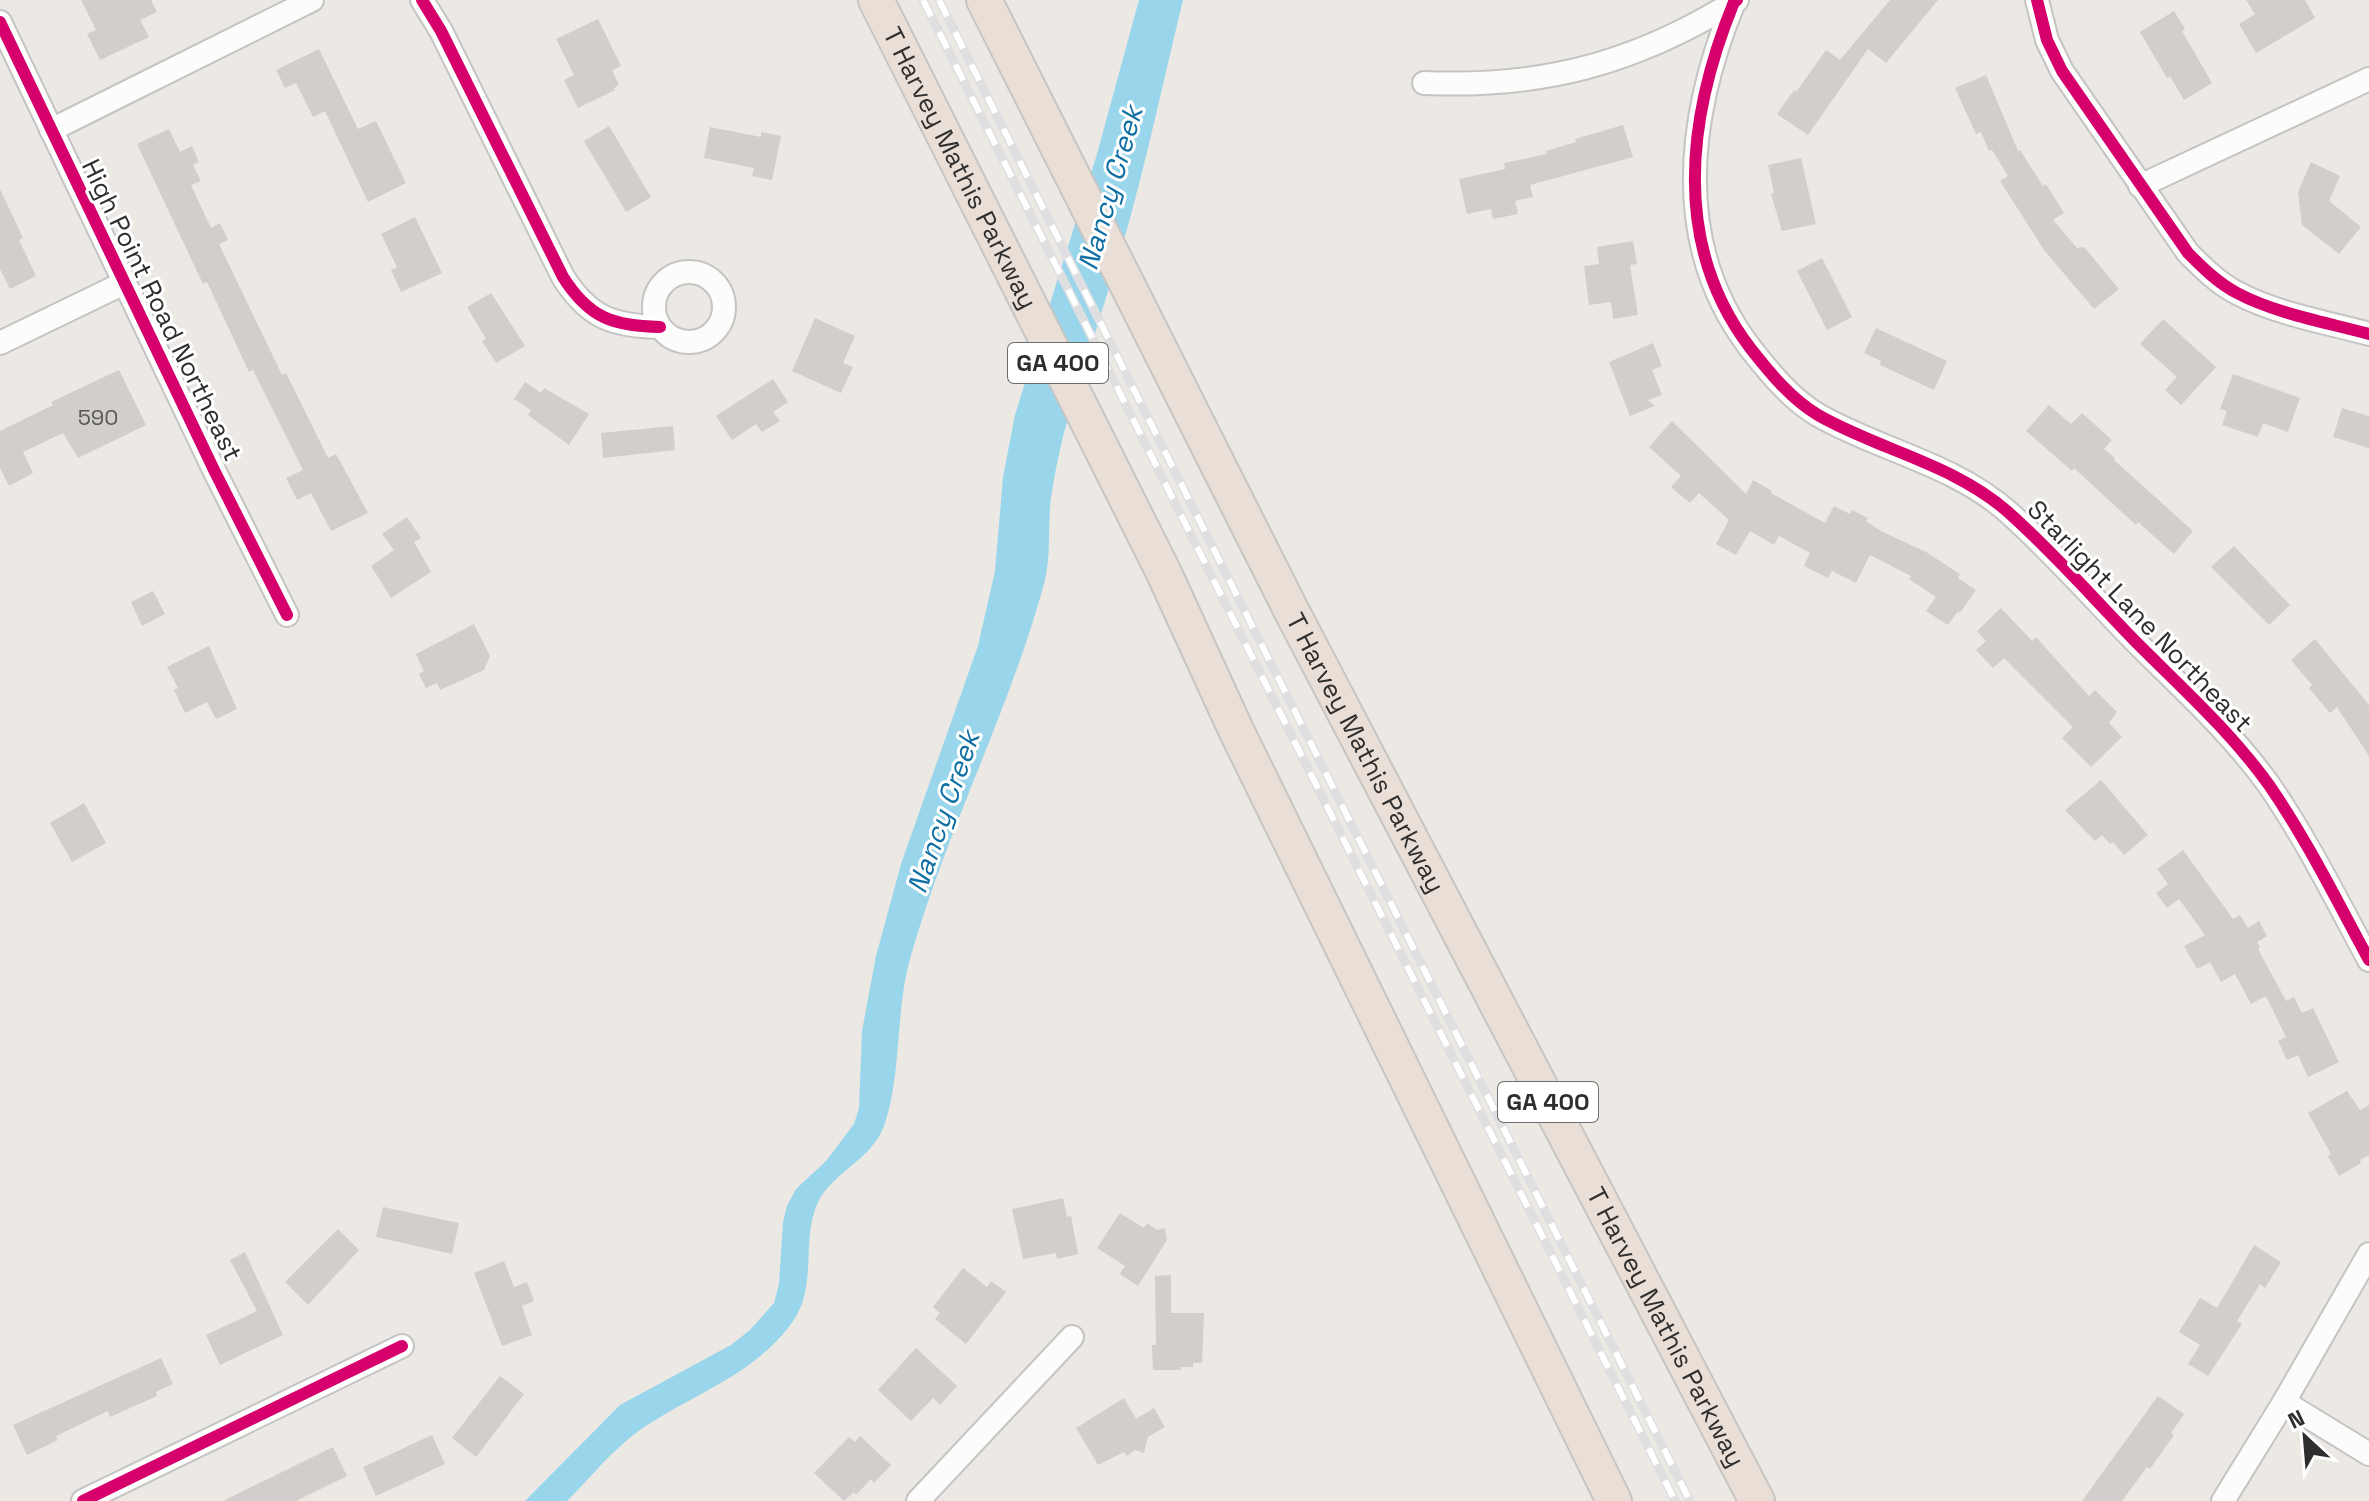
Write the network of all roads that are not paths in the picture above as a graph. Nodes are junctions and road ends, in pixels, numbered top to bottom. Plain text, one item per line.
1 (312, 0) edge
2 (422, 0) edge
3 (876, 0) edge
4 (2037, 0) edge
5 (1736, 1) edge
6 (991, 13) edge
7 (0, 22) edge
8 (2369, 79) edge
9 (1424, 83) dead end
10 (51, 130) junction
11 (2140, 186) junction
12 (124, 283) junction
13 (660, 327) dead end
14 (2369, 334) edge
15 (0, 343) edge
16 (287, 615) dead end
17 (2369, 960) edge
18 (2369, 1254) edge
19 (1072, 1337) dead end
20 (402, 1346) dead end
21 (2284, 1402) junction
22 (2369, 1454) edge
23 (83, 1501) edge
24 (918, 1501) edge
25 (1614, 1501) edge
26 (1757, 1501) edge
27 (2223, 1501) edge

1 - 10 street
2 - 13 street
3 - 25 highway, T Harvey Mathis Parkway / GA 400
4 - 11 street
5 - 9 street
5 - 17 street, Starlight Lane Northeast
6 - 26 highway, T Harvey Mathis Parkway / GA 400
7 - 10 street, High Point Road Northeast
8 - 11 street
10 - 12 street, High Point Road Northeast
11 - 14 street
12 - 15 street
12 - 16 street, High Point Road Northeast
18 - 21 street
19 - 24 street
20 - 23 street
21 - 22 street
21 - 27 street

